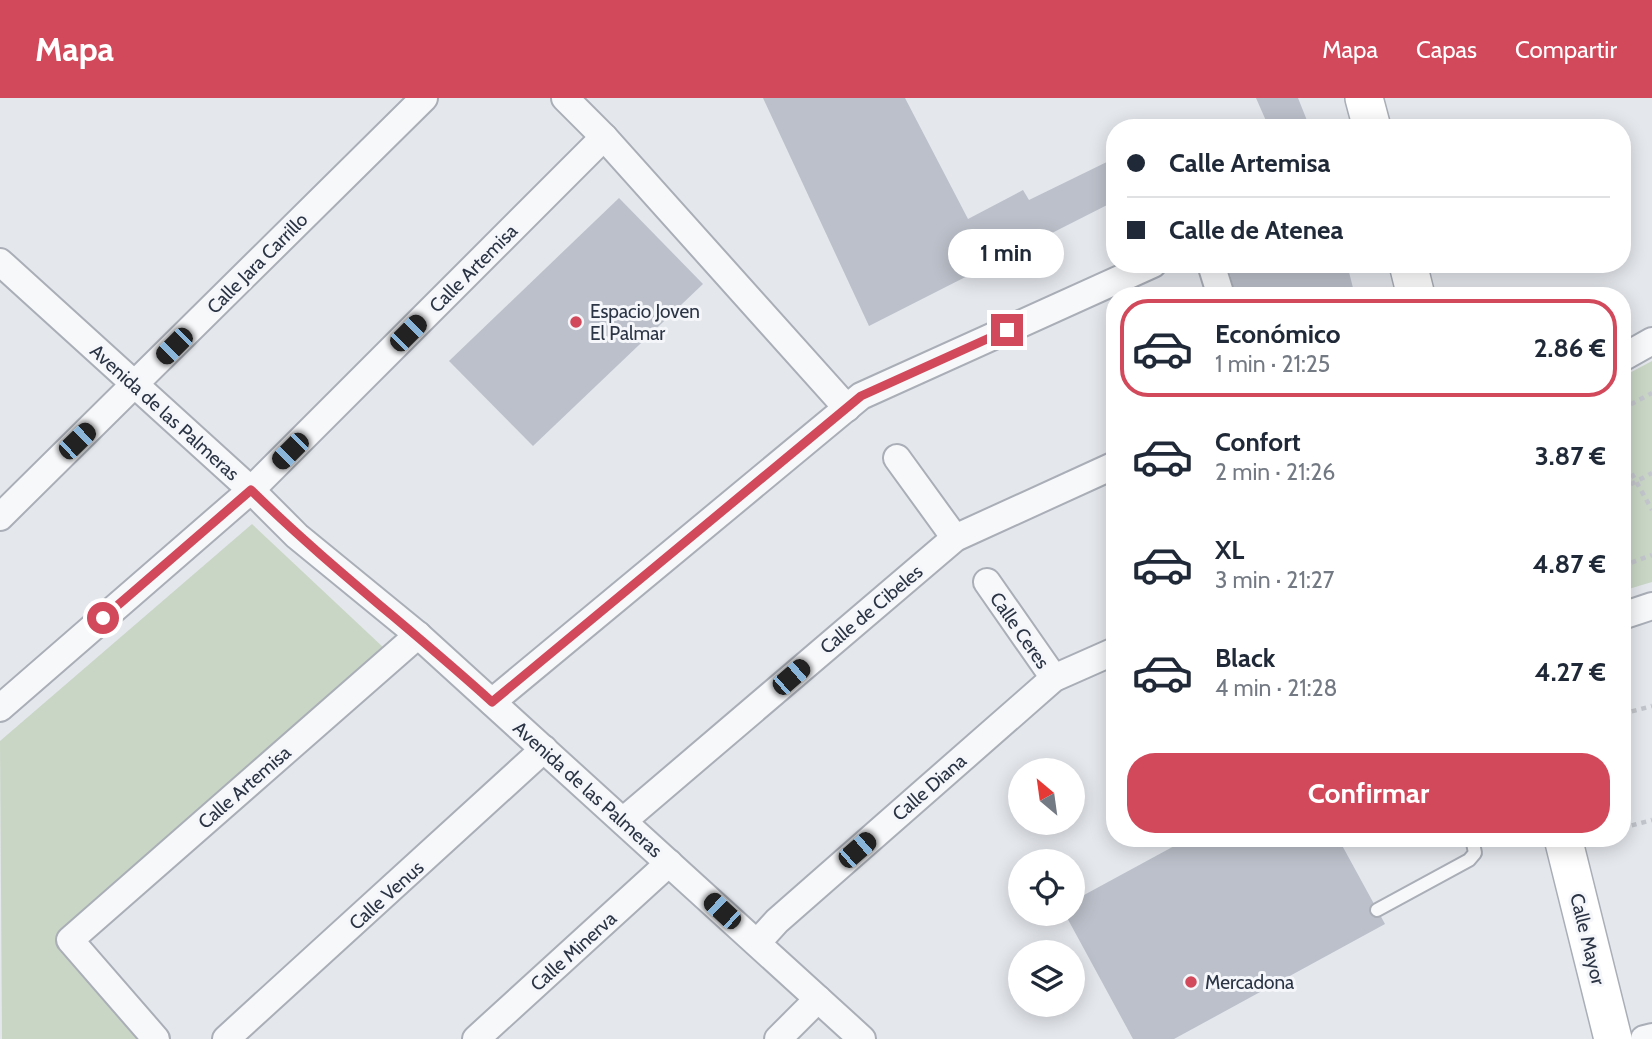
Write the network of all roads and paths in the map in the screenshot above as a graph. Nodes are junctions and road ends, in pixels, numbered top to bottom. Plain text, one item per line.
1 (424, 98) edge
2 (565, 98) edge
3 (1364, 98) edge
4 (1370, 119) edge
5 (604, 137) junction
6 (0, 262) edge
7 (1133, 273) edge
8 (1652, 341) edge
9 (1631, 353) edge
10 (135, 384) junction
11 (1652, 393) edge
12 (1631, 404) edge
13 (846, 408) junction
14 (897, 458) dead end
15 (1106, 469) edge
16 (1631, 473) edge
17 (1652, 473) edge
18 (1636, 482) junction
19 (1631, 484) edge
20 (251, 490) junction
21 (1652, 510) edge
22 (0, 517) edge
23 (955, 538) junction
24 (1652, 555) edge
25 (1631, 563) edge
26 (987, 582) dead end
27 (1652, 606) edge
28 (1631, 613) edge
29 (418, 635) junction
30 (1106, 655) edge
31 (1054, 678) junction
32 (492, 702) junction
33 (1652, 706) edge
34 (0, 708) edge
35 (1631, 712) edge
36 (544, 749) junction
37 (1652, 820) edge
38 (623, 821) junction
39 (1631, 826) edge
40 (1474, 847) edge
41 (1565, 847) edge
42 (669, 863) junction
43 (1377, 910) dead end
44 (757, 943) junction
45 (818, 999) junction
46 (1652, 1037) edge
47 (156, 1039) edge
48 (226, 1039) edge
49 (476, 1039) edge
50 (778, 1039) edge
51 (862, 1039) edge
52 (1613, 1039) edge
53 (1644, 1039) edge

1 - 10 street, Calle Jara Carrillo
2 - 5 street
3 - 4 street
5 - 13 street
5 - 20 street, Calle Artemisa
6 - 10 street, Avenida de las Palmeras
7 - 13 street
8 - 9 street
10 - 20 street, Avenida de las Palmeras
10 - 22 street, Calle Jara Carrillo
11 - 12 path
13 - 32 street
14 - 23 street
15 - 23 street, Calle de Cibeles
16 - 18 path
17 - 18 path
18 - 19 path
18 - 21 path
20 - 29 street, Avenida de las Palmeras
20 - 34 street, Calle Artemisa
23 - 38 street, Calle de Cibeles
24 - 25 path
26 - 31 street, Calle Ceres
27 - 28 street
29 - 32 street, Avenida de las Palmeras
29 - 47 street, Calle Artemisa
30 - 31 street, Calle Diana
31 - 44 street, Calle Diana
32 - 36 street, Avenida de las Palmeras
33 - 35 path
36 - 38 street, Avenida de las Palmeras
36 - 48 street, Calle Venus
37 - 39 path
38 - 42 street, Avenida de las Palmeras
40 - 43 lane
41 - 52 street, Calle Mayor
42 - 44 street, Avenida de las Palmeras
42 - 49 street, Calle Minerva
44 - 45 street, Avenida de las Palmeras
45 - 50 street
45 - 51 street, Avenida de las Palmeras
46 - 53 street

